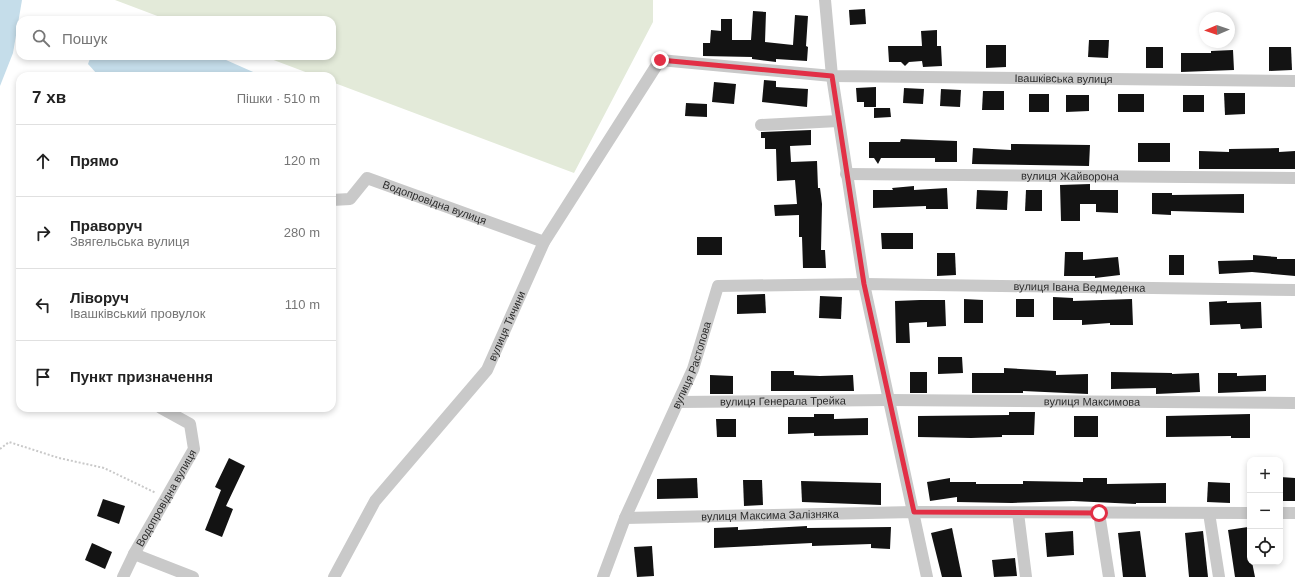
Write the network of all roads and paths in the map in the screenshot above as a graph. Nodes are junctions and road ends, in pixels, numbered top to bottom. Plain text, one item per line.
1 (825, 0) edge
2 (660, 60) joint
3 (832, 76) junction
4 (1295, 81) edge
5 (838, 121) junction
6 (761, 125) dead end
7 (846, 174) junction
8 (1295, 178) edge
9 (336, 200) edge
10 (544, 242) junction
11 (864, 284) junction
12 (1295, 290) edge
13 (889, 400) junction
14 (678, 402) junction
15 (1295, 403) edge
16 (168, 412) edge
17 (0, 449) edge
18 (166, 498) junction
19 (914, 512) junction
20 (1018, 513) junction
21 (1099, 513) junction
22 (1209, 513) junction
23 (1247, 513) edge
24 (1283, 513) edge
25 (1295, 513) edge
26 (626, 518) junction
27 (134, 554) junction
28 (123, 577) edge
29 (193, 577) edge
30 (334, 577) edge
31 (603, 577) edge
32 (927, 577) edge
33 (1026, 577) edge
34 (1109, 577) edge
35 (1219, 577) edge

1 - 3 street
2 - 3 street, Івашківська вулиця
2 - 10 street, вулиця Тичини
3 - 4 street, Івашківська вулиця
3 - 5 street
5 - 6 street
5 - 7 street
7 - 8 street, вулиця Жайворона
7 - 11 street
9 - 10 street, Водопровідна вулиця
10 - 30 street, вулиця Тичини
11 - 12 street, вулиця Івана Ведмеденка
11 - 13 street
11 - 14 street, вулиця Растопова
13 - 14 street, вулиця Генерала Трейка
13 - 15 street, вулиця Максимова
13 - 19 street
14 - 26 street, вулиця Растопова
16 - 18 street, Водопровідна вулиця
17 - 18 path
18 - 27 street, Водопровідна вулиця
19 - 20 street, вулиця Максима Залізняка
19 - 26 street, вулиця Максима Залізняка
19 - 32 street
20 - 21 street, вулиця Максима Залізняка
20 - 33 street
21 - 22 street, вулиця Максима Залізняка
21 - 34 street
22 - 23 street, вулиця Максима Залізняка
22 - 35 street
24 - 25 street
26 - 31 street, вулиця Растопова
27 - 28 street, Водопровідна вулиця
27 - 29 street

